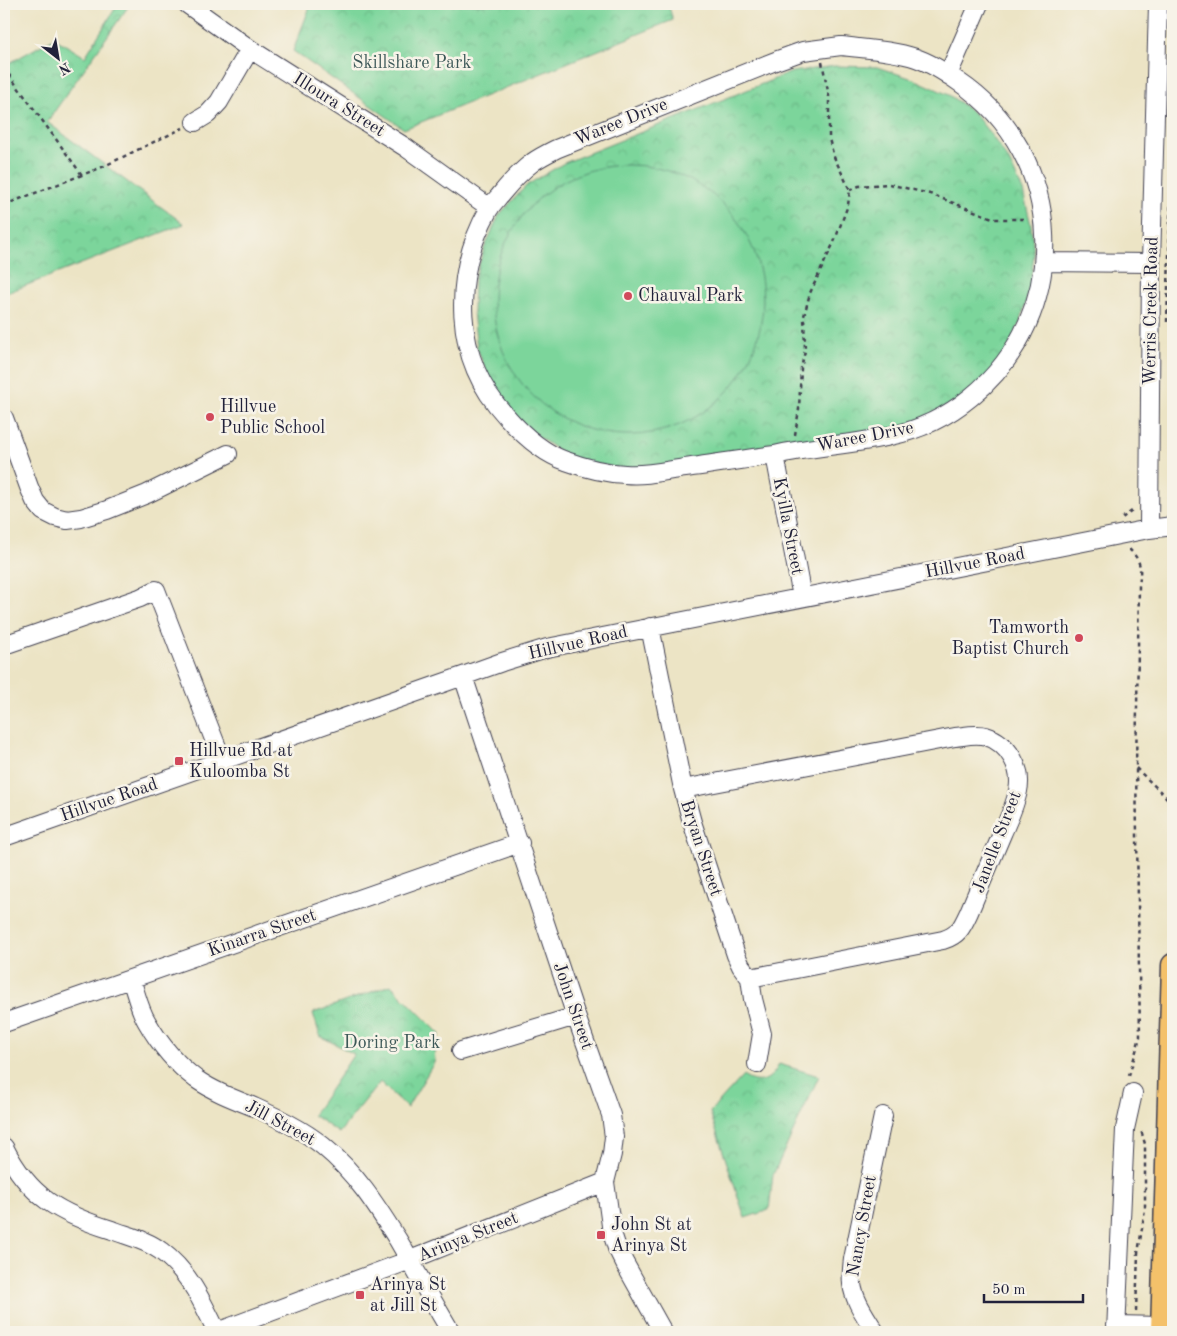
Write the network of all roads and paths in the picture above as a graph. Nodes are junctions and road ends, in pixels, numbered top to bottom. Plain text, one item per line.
1 (187, 4) edge
2 (978, 4) edge
3 (1158, 4) edge
4 (250, 49) junction
5 (820, 49) junction
6 (4, 68) edge
7 (948, 74) junction
8 (196, 122) joint
9 (1173, 122) edge
10 (82, 175) junction
11 (850, 190) junction
12 (4, 205) edge
13 (490, 208) junction
14 (1042, 220) junction
15 (1043, 262) junction
16 (1151, 263) junction
17 (1167, 329) dead end
18 (4, 418) edge
19 (793, 450) junction
20 (228, 454) dead end
21 (774, 455) junction
22 (1134, 505) dead end
23 (1173, 526) edge
24 (1149, 529) junction
25 (1120, 535) junction
26 (802, 597) junction
27 (650, 627) junction
28 (4, 644) edge
29 (463, 676) junction
30 (222, 760) junction
31 (1136, 768) junction
32 (683, 789) junction
33 (1173, 798) edge
34 (4, 837) edge
35 (520, 843) junction
36 (1173, 965) edge
37 (750, 978) junction
38 (131, 979) junction
39 (576, 1016) junction
40 (4, 1023) edge
41 (461, 1051) dead end
42 (757, 1064) dead end
43 (1133, 1093) joint
44 (883, 1116) dead end
45 (1139, 1122) dead end
46 (4, 1147) edge
47 (605, 1182) junction
48 (410, 1260) junction
49 (1136, 1325) junction
50 (1116, 1329) edge
51 (1162, 1329) edge
52 (217, 1332) edge
53 (451, 1332) edge
54 (663, 1332) edge
55 (875, 1332) edge

1 - 4 street, Illoura Street
2 - 7 street
3 - 16 street, Werris Creek Road
4 - 8 street
4 - 13 street, Illoura Street
5 - 7 street, Waree Drive
5 - 11 path
5 - 13 street, Waree Drive
6 - 10 path
7 - 14 street, Waree Drive
8 - 10 path
9 - 17 path
10 - 12 path
11 - 14 path
11 - 19 path
13 - 21 street, Waree Drive
14 - 15 street, Waree Drive
15 - 16 street
15 - 19 street, Waree Drive
16 - 24 street, Werris Creek Road
18 - 20 street
19 - 21 street, Waree Drive
21 - 26 street, Kyilla Street
22 - 25 path
23 - 24 street, Hillvue Road
24 - 25 street, Hillvue Road
25 - 26 street, Hillvue Road
25 - 31 path
26 - 27 street, Hillvue Road
27 - 29 street, Hillvue Road
27 - 32 street, Bryan Street
28 - 30 street
29 - 30 street, Hillvue Road
29 - 35 street, John Street
30 - 34 street, Hillvue Road
31 - 33 path
31 - 43 path
32 - 37 street, Bryan Street
32 - 37 street, Janelle Street
35 - 38 street, Kinarra Street
35 - 39 street, John Street
36 - 51 main road
37 - 42 street, Bryan Street
38 - 40 street, Kinarra Street
38 - 48 street, Jill Street
39 - 41 street
39 - 47 street, John Street
43 - 50 street
44 - 55 street, Nancy Street
45 - 49 path
46 - 52 street
47 - 48 street, Arinya Street
47 - 54 street, John Street
48 - 52 street, Arinya Street
48 - 53 street, Jill Street
49 - 50 street
49 - 51 street

